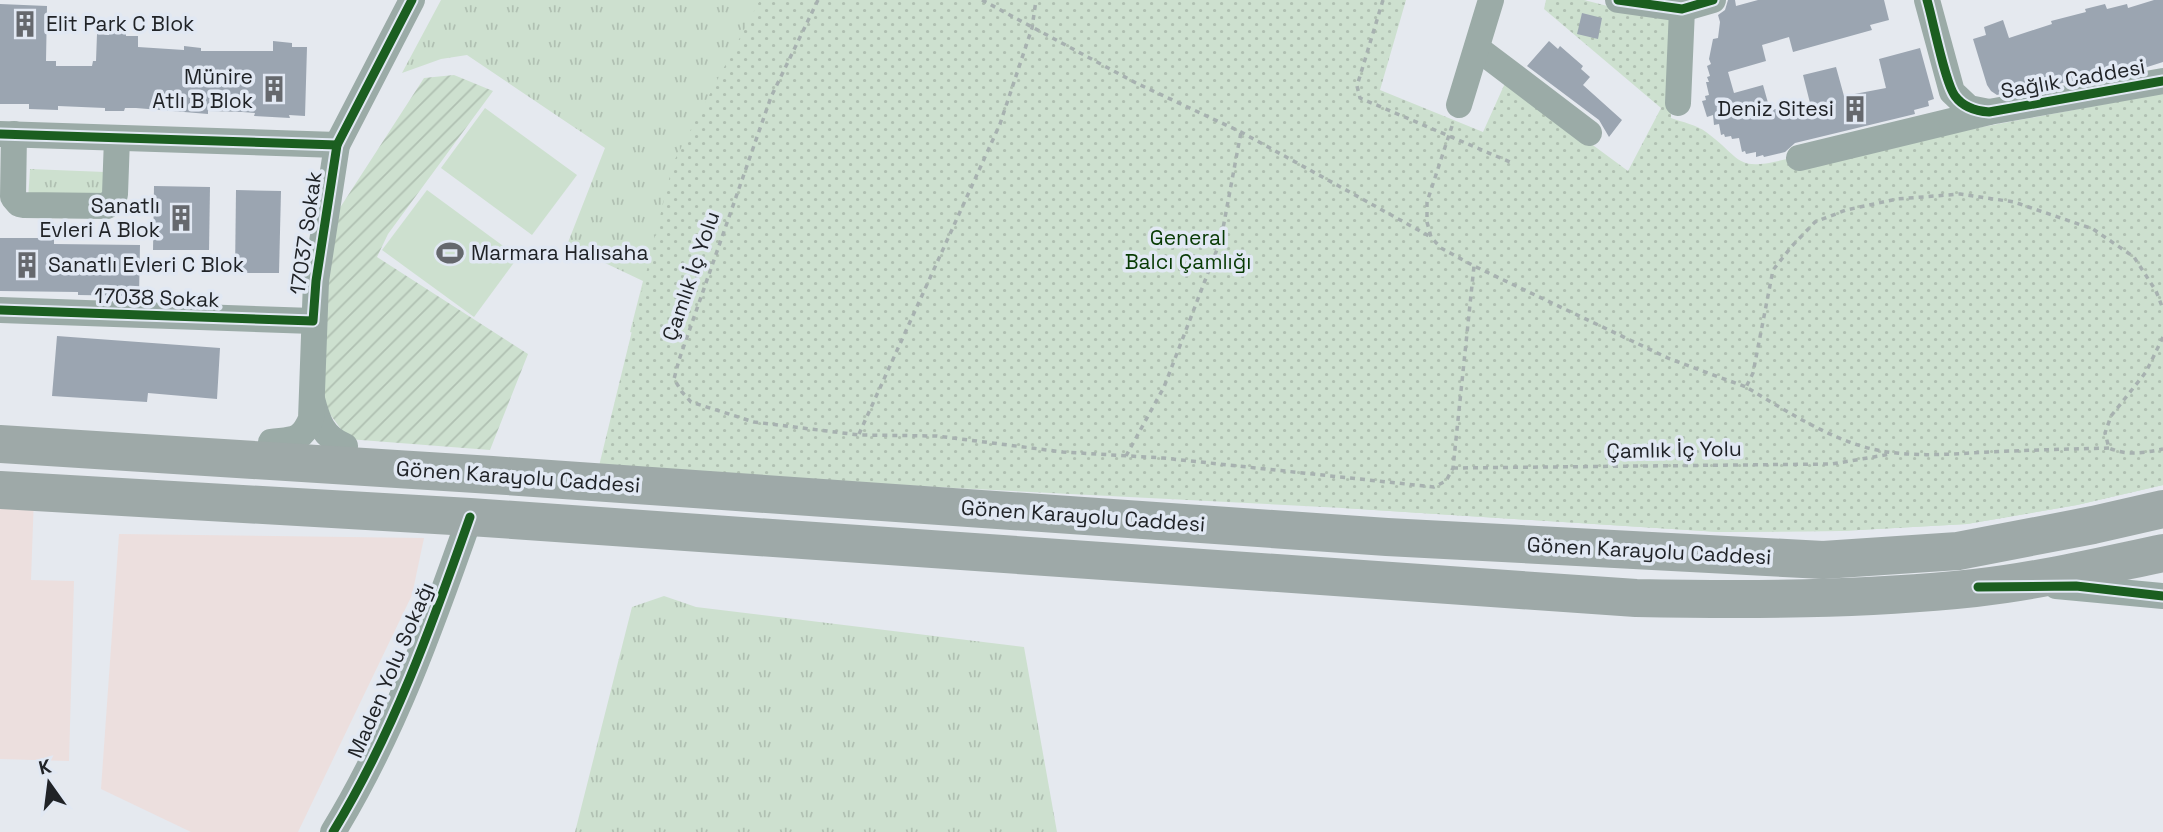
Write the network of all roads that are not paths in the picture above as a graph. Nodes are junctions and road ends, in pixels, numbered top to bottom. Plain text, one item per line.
1 (412, 0) edge
2 (1491, 0) edge
3 (1618, 0) edge
4 (1713, 0) edge
5 (1927, 0) edge
6 (1682, 9) junction
7 (1477, 48) junction
8 (2163, 81) edge
9 (1678, 103) dead end
10 (1459, 105) road end
11 (1989, 113) junction
12 (1589, 133) dead end
13 (7, 134) edge
14 (117, 138) junction
15 (337, 145) junction
16 (1799, 158) dead end
17 (0, 310) edge
18 (313, 321) junction
19 (312, 396) junction
20 (0, 425) edge
21 (271, 442) junction
22 (0, 444) edge
23 (345, 446) junction
24 (436, 472) junction
25 (618, 484) junction
26 (0, 489) edge
27 (895, 503) junction
28 (2163, 509) edge
29 (470, 517) junction
30 (2163, 553) edge
31 (1978, 587) junction
32 (2163, 596) edge
33 (333, 832) edge

1 - 15 street, 17037 Sokak
2 - 7 street
3 - 6 street
4 - 6 street
5 - 11 street
6 - 9 street
7 - 10 street
7 - 12 street
8 - 11 street, Sağlık Caddesi
11 - 16 street, Sağlık Caddesi
13 - 14 street
13 - 14 street
14 - 15 street
15 - 18 street, 17037 Sokak
17 - 18 street, 17038 Sokak
18 - 19 street, 17037 Sokak
19 - 21 street
19 - 23 street
20 - 21 highway
21 - 23 highway
22 - 24 highway, Gönen Karayolu Caddesi
23 - 25 highway
24 - 25 highway, Gönen Karayolu Caddesi
24 - 29 highway
25 - 27 highway, Gönen Karayolu Caddesi
26 - 29 highway, Gönen Karayolu Caddesi
27 - 28 highway, Gönen Karayolu Caddesi
27 - 29 highway
29 - 31 highway, Gönen Karayolu Caddesi
29 - 33 street, Maden Yolu Sokağı
30 - 31 highway, Gönen Karayolu Caddesi
31 - 32 street

